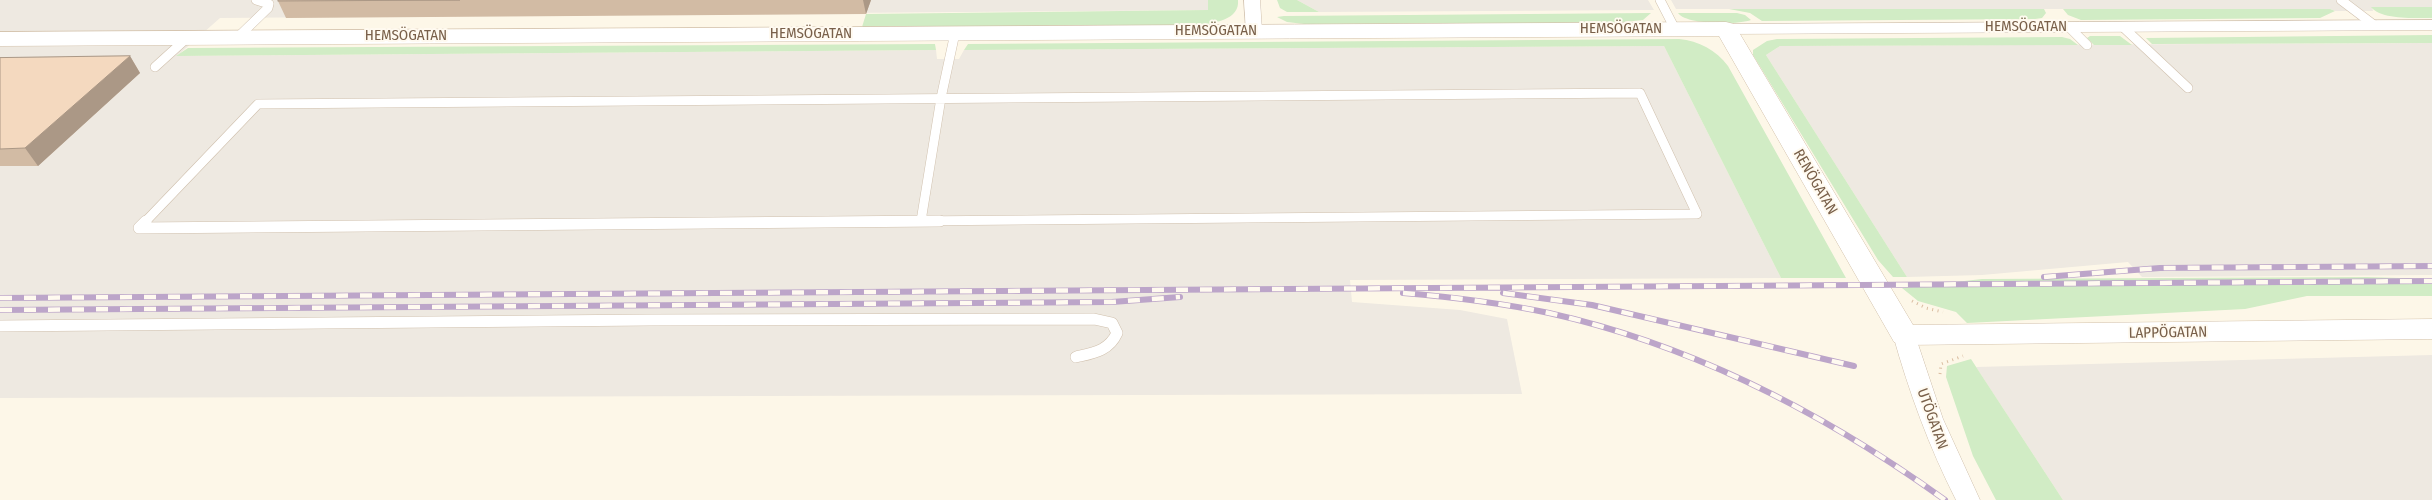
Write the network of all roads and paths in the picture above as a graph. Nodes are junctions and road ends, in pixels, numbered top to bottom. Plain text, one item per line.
1 (256, 0) edge
2 (1252, 0) edge
3 (1660, 0) edge
4 (2341, 0) edge
5 (2432, 25) edge
6 (2374, 26) junction
7 (2069, 27) junction
8 (2123, 27) junction
9 (1675, 29) junction
10 (1726, 29) junction
11 (1254, 31) junction
12 (955, 33) junction
13 (187, 38) junction
14 (238, 38) junction
15 (0, 39) edge
16 (2087, 45) dead end
17 (155, 67) dead end
18 (2188, 88) dead end
19 (941, 98) junction
20 (921, 221) junction
21 (1909, 299) dead end
22 (0, 326) edge
23 (2432, 329) edge
24 (1904, 335) junction
25 (1974, 345) junction
26 (1076, 357) dead end
27 (1942, 381) dead end
28 (1968, 500) edge

1 - 14 lane
2 - 11 street
3 - 9 lane
4 - 6 lane
5 - 6 street, HEMSÖGATAN
6 - 8 street, HEMSÖGATAN
7 - 8 street, HEMSÖGATAN
7 - 10 street, HEMSÖGATAN
7 - 16 lane
8 - 18 lane
9 - 10 street, HEMSÖGATAN
9 - 11 street, HEMSÖGATAN
10 - 24 street, RENÖGATAN
11 - 12 street, HEMSÖGATAN
12 - 14 street, HEMSÖGATAN
12 - 19 lane
13 - 14 street, HEMSÖGATAN
13 - 15 street, HEMSÖGATAN
13 - 17 lane
19 - 20 lane
19 - 20 lane
19 - 20 lane
21 - 25 path
22 - 26 lane
23 - 25 street, LAPPÖGATAN
24 - 25 street, LAPPÖGATAN
24 - 28 street, UTÖGATAN
25 - 27 path

